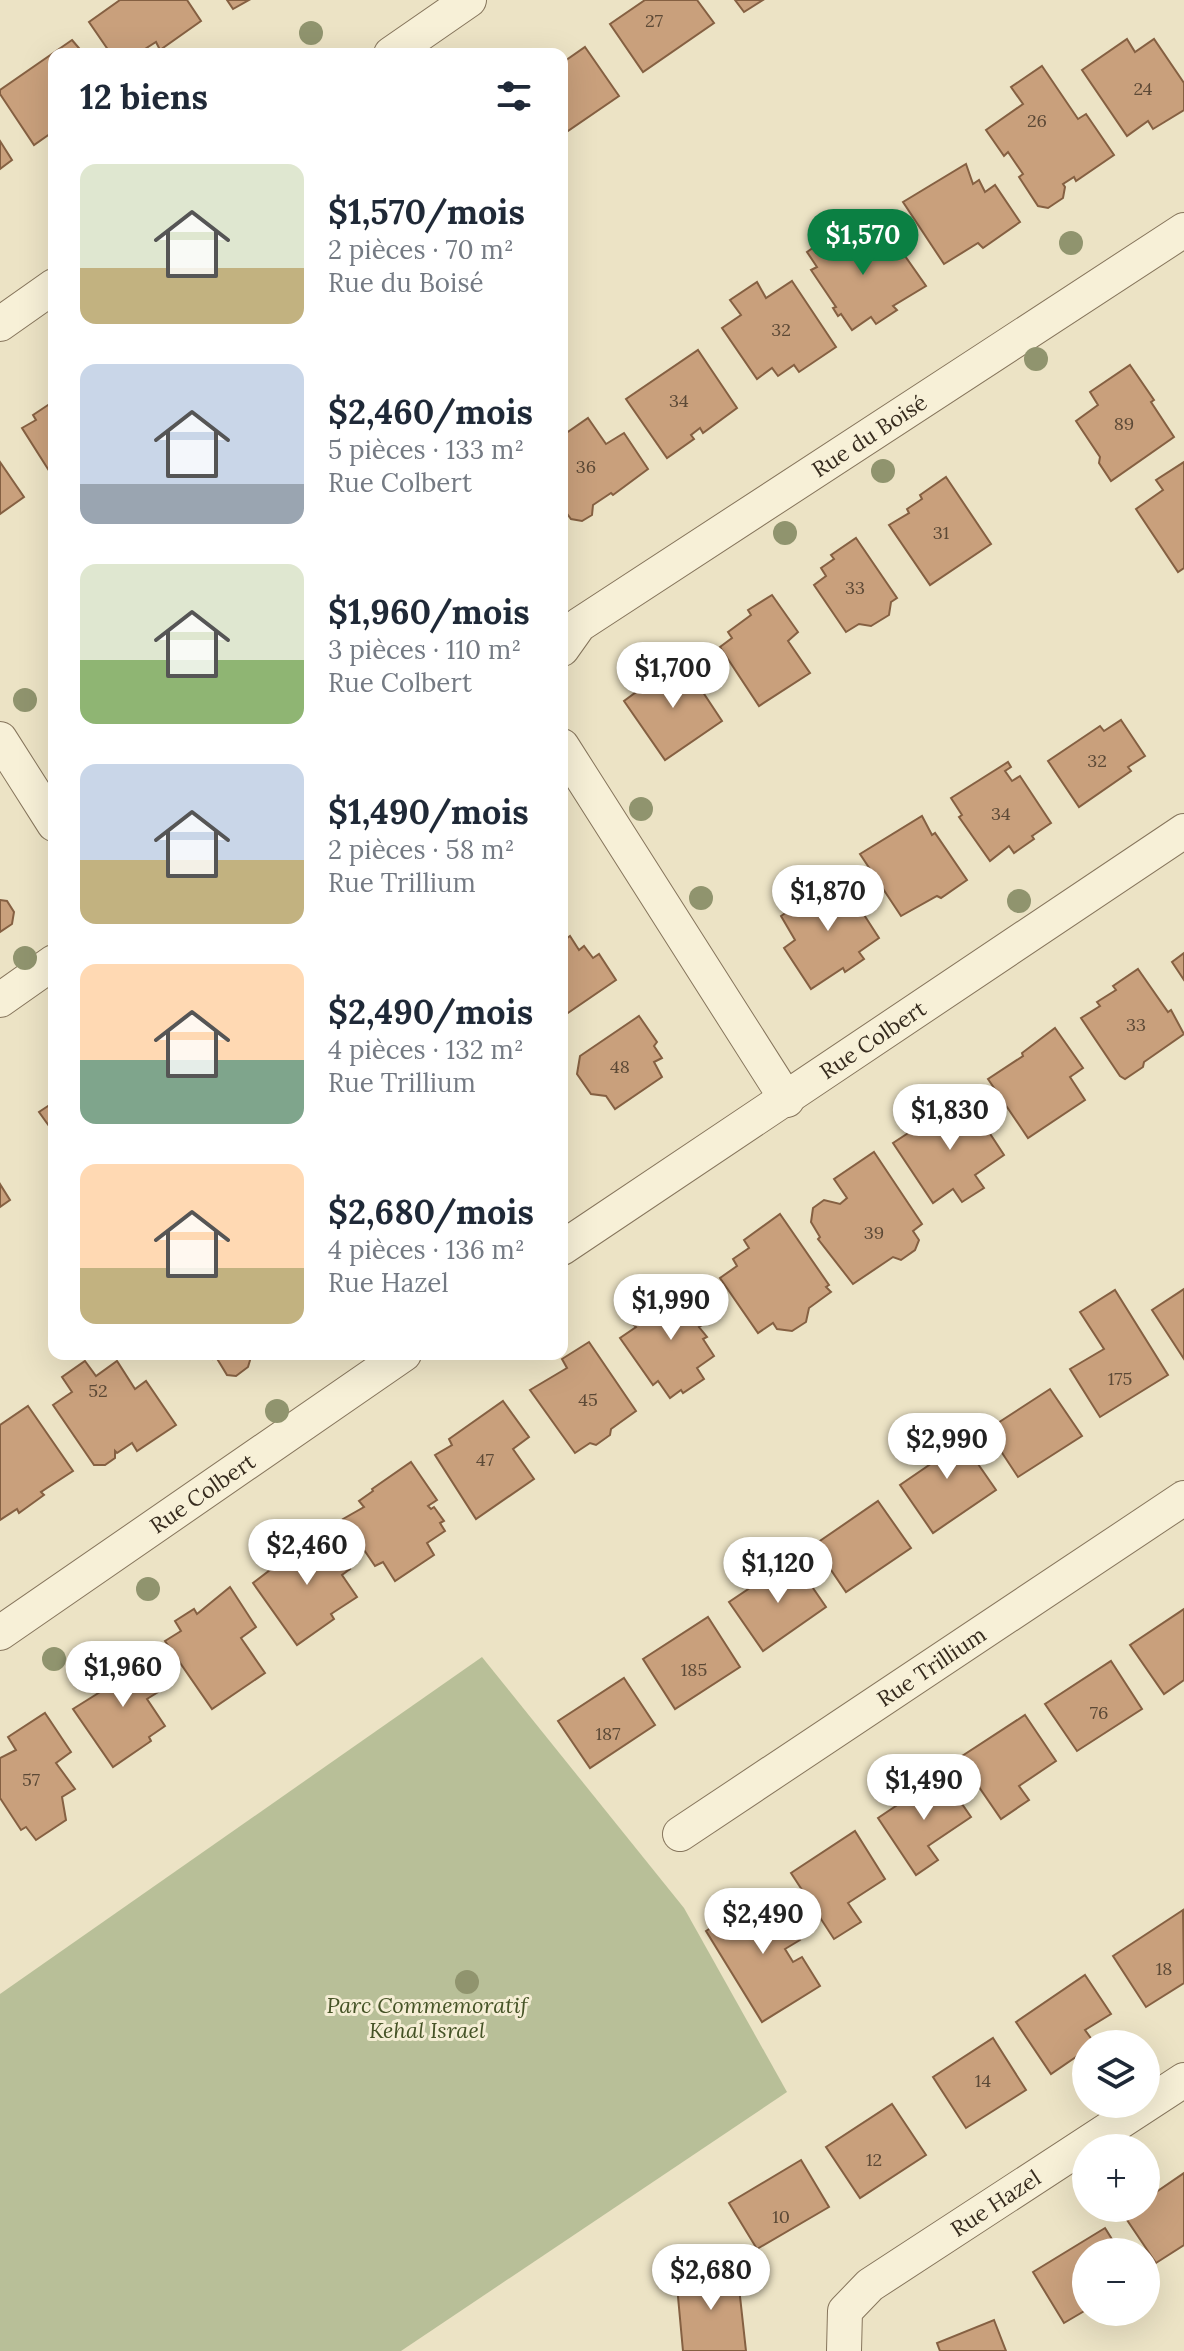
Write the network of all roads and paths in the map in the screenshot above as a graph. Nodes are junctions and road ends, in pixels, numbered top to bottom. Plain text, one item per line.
1 (469, 0) edge
2 (400, 48) edge
3 (1180, 242) edge
4 (48, 290) edge
5 (0, 324) edge
6 (568, 641) edge
7 (0, 739) edge
8 (568, 755) edge
9 (48, 815) edge
10 (1184, 831) edge
11 (48, 966) edge
12 (0, 1000) edge
13 (787, 1100) junction
14 (568, 1244) edge
15 (395, 1360) edge
16 (1184, 1498) edge
17 (0, 1633) edge
18 (680, 1834) dead end
19 (1184, 2080) edge
20 (844, 2351) edge

1 - 2 street
3 - 6 street, Rue du Boisé
4 - 5 street
7 - 9 street
8 - 13 street
10 - 13 street, Rue Colbert
11 - 12 street
13 - 14 street, Rue Colbert
15 - 17 street, Rue Colbert
16 - 18 street, Rue Trillium
19 - 20 street, Rue Hazel

